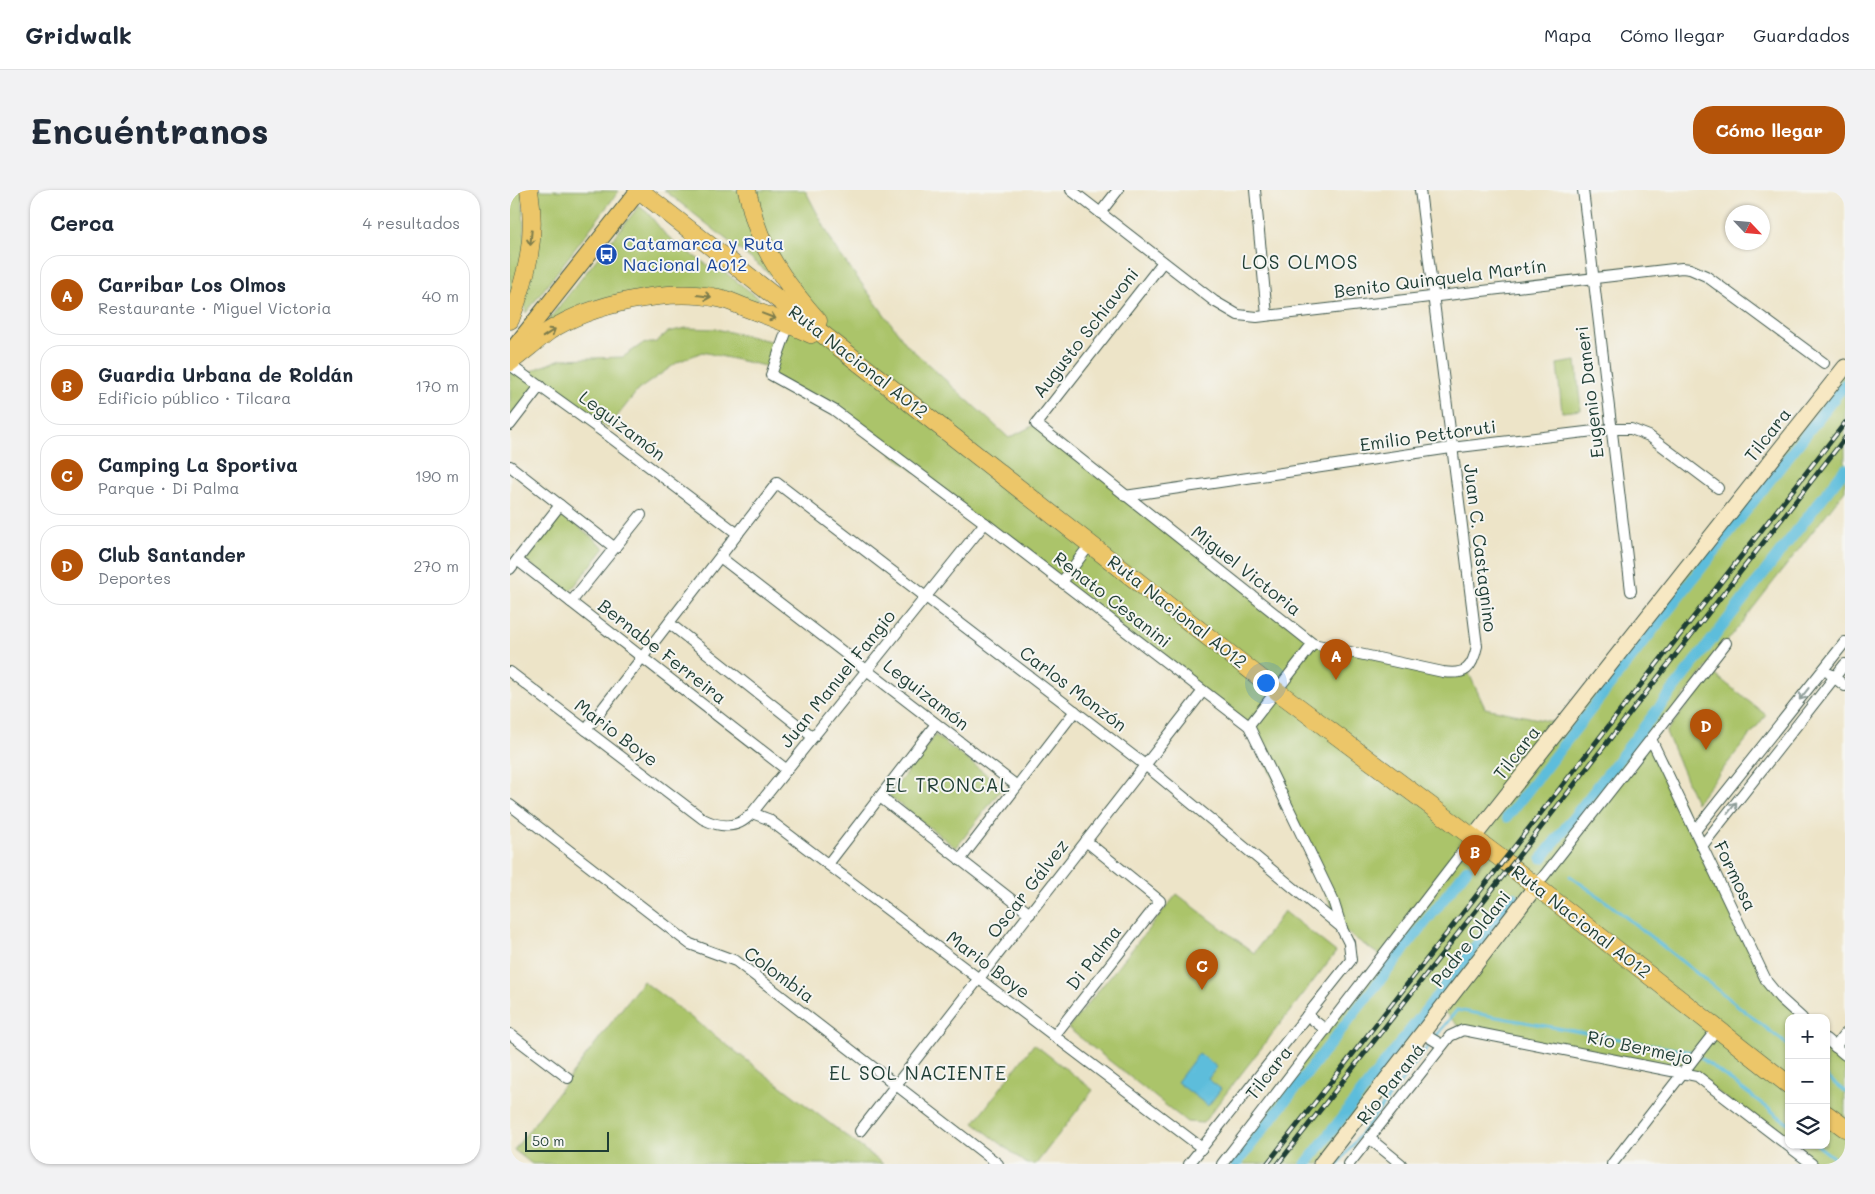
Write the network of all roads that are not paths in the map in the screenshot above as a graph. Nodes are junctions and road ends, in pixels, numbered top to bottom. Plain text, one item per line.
1 (529, 190) edge
2 (639, 190) edge
3 (747, 190) edge
4 (1071, 190) edge
5 (1118, 190) edge
6 (1255, 190) edge
7 (1420, 190) edge
8 (1583, 190) edge
9 (1100, 213) junction
10 (1162, 262) junction
11 (1593, 278) junction
12 (1433, 296) junction
13 (793, 310) junction
14 (1267, 315) junction
15 (510, 320) edge
16 (838, 347) junction
17 (510, 353) edge
18 (510, 363) edge
19 (1824, 363) dead end
20 (1845, 367) edge
21 (540, 386) junction
22 (1036, 424) joint
23 (510, 425) edge
24 (1611, 429) junction
25 (1452, 448) junction
26 (510, 466) edge
27 (1718, 488) dead end
28 (1125, 496) junction
29 (560, 505) junction
30 (642, 514) dead end
31 (985, 523) junction
32 (738, 534) junction
33 (1091, 543) junction
34 (615, 548) junction
35 (720, 557) junction
36 (513, 564) edge
37 (1062, 582) junction
38 (1631, 591) dead end
39 (925, 597) junction
40 (571, 602) junction
41 (669, 623) junction
42 (1845, 642) edge
43 (1726, 643) dead end
44 (1313, 644) junction
45 (642, 658) junction
46 (1832, 659) junction
47 (1844, 667) edge
48 (1467, 669) joint
49 (1823, 669) junction
50 (866, 670) junction
51 (510, 672) edge
52 (1834, 678) junction
53 (1845, 686) edge
54 (1203, 691) junction
55 (1277, 691) junction
56 (1076, 711) junction
57 (936, 724) junction
58 (1249, 726) junction
59 (586, 730) junction
60 (813, 737) junction
61 (1651, 739) junction
62 (1145, 765) junction
63 (787, 770) junction
64 (1017, 786) junction
65 (880, 797) junction
66 (510, 804) edge
67 (752, 813) junction
68 (702, 819) joint
69 (1695, 831) junction
70 (1473, 838) junction
71 (1086, 841) junction
72 (1702, 846) junction
73 (960, 860) junction
74 (828, 864) junction
75 (1536, 886) junction
76 (1030, 914) junction
77 (1342, 929) junction
78 (979, 979) junction
79 (1798, 1014) edge
80 (1307, 1015) junction
81 (1717, 1029) junction
82 (1326, 1030) junction
83 (1463, 1030) joint
84 (1422, 1033) junction
85 (510, 1034) edge
86 (1845, 1034) edge
87 (1054, 1036) junction
88 (1830, 1042) edge
89 (1442, 1045) junction
90 (1842, 1051) edge
91 (1683, 1072) junction
92 (568, 1078) dead end
93 (1785, 1082) edge
94 (896, 1085) junction
95 (1830, 1117) edge
96 (1845, 1128) edge
97 (860, 1131) dead end
98 (1369, 1138) junction
99 (1202, 1148) junction
100 (998, 1164) edge
101 (1189, 1164) edge
102 (1222, 1164) edge
103 (1321, 1164) edge
104 (1349, 1164) edge
105 (1401, 1164) edge
106 (1612, 1164) edge
107 (1812, 1164) edge

1 -> 15 highway
2 - 13 highway, Ruta Nacional A012
2 - 17 main road
3 - 13 highway
4 - 9 street, Benito Quinquela Martín
5 - 9 street
6 - 14 street
7 - 12 street, Juan C. Castagnino
8 - 11 street, Eugenio Daneri
9 - 10 street, Benito Quinquela Martín
10 - 14 street, Benito Quinquela Martín
10 - 22 street, Augusto Schiavoni
11 - 12 street, Benito Quinquela Martín
11 - 19 street, Benito Quinquela Martín
11 - 24 street, Eugenio Daneri
12 - 14 street, Benito Quinquela Martín
12 - 25 street, Juan C. Castagnino
13 - 16 highway
13 - 16 highway
18 -> 13 highway
13 - 31 street, Renato Cesanini
16 - 33 highway, Ruta Nacional A012
18 - 21 street, Leguizamón
20 - 70 main road, Tilcara
21 - 23 street
21 - 32 street, Leguizamón
22 - 28 street, Miguel Victoria
24 - 25 street, Emilio Pettoruti
24 - 27 street, Emilio Pettoruti
24 - 38 street, Eugenio Daneri
25 - 28 street, Emilio Pettoruti
25 - 48 street, Juan C. Castagnino
26 - 29 street
28 - 44 street, Miguel Victoria
29 - 34 street
29 - 36 street
30 - 34 street
31 - 37 street, Renato Cesanini
31 - 39 street, Juan Manuel Fangio
32 - 35 street
32 - 39 street, Carlos Monzón
33 - 37 street
33 - 55 highway, Ruta Nacional A012
34 - 40 street
35 - 41 street
35 - 50 street, Leguizamón
36 - 40 street, Bernabe Ferreira
37 - 54 street, Renato Cesanini
39 - 50 street, Juan Manuel Fangio
39 - 56 street, Carlos Monzón
40 - 45 street, Bernabe Ferreira
41 - 45 street
41 - 60 street
42 - 46 street
43 - 61 street, Padre Oldani
44 - 48 street, Miguel Victoria
44 - 55 street
45 - 59 street
45 - 63 street, Bernabe Ferreira
46 - 47 street
46 - 49 street
47 - 52 street
49 - 52 street
49 -> 69 street
50 - 57 street, Leguizamón
50 - 60 street, Juan Manuel Fangio
51 - 59 street, Mario Boye
52 - 53 street
72 -> 52 street
54 - 58 street, Renato Cesanini
54 - 62 street, Oscar Gálvez
55 - 58 street
55 - 70 highway, Ruta Nacional A012
56 - 62 street, Carlos Monzón
56 - 64 street
57 - 64 street, Leguizamón
57 - 65 street
58 - 77 street, Renato Cesanini
59 - 68 street, Mario Boye
60 - 63 street, Juan Manuel Fangio
61 - 69 street, Formosa
61 - 75 street, Padre Oldani
62 - 71 street, Oscar Gálvez
62 - 77 street, Carlos Monzón
63 - 67 street, Juan Manuel Fangio
64 - 73 street
65 - 73 street
65 - 74 street
66 - 94 street, Colombia
67 - 68 street, Juan Manuel Fangio
67 - 74 street, Mario Boye
69 - 72 street, Formosa
70 - 75 highway, Ruta Nacional A012
70 - 82 street, Tilcara
71 - 76 street, Oscar Gálvez
71 - 87 street, Di Palma
72 - 79 street, Formosa
73 - 76 street
74 - 78 street, Mario Boye
75 - 81 highway, Ruta Nacional A012
75 - 84 main road, Padre Oldani
76 - 78 street, Oscar Gálvez
77 - 80 street, Renato Cesanini
78 - 87 street, Mario Boye
78 - 94 street, Oscar Gálvez
80 - 82 street
80 - 99 street
81 - 91 street
81 - 93 highway, Ruta Nacional A012
82 - 102 street, Tilcara
83 - 89 street, Río Paraná
83 - 91 street, Río Bermejo
84 - 89 street
84 - 103 main road, Padre Oldani
85 - 92 street
86 - 90 street
87 - 99 street, Mario Boye
88 - 90 street
89 - 98 street, Río Paraná
91 - 106 street
91 - 107 street, Río Bermejo
94 - 97 street, Oscar Gálvez
94 - 100 street, Colombia
95 - 96 highway
98 - 104 street, Río Paraná
98 - 105 street
99 - 101 street

